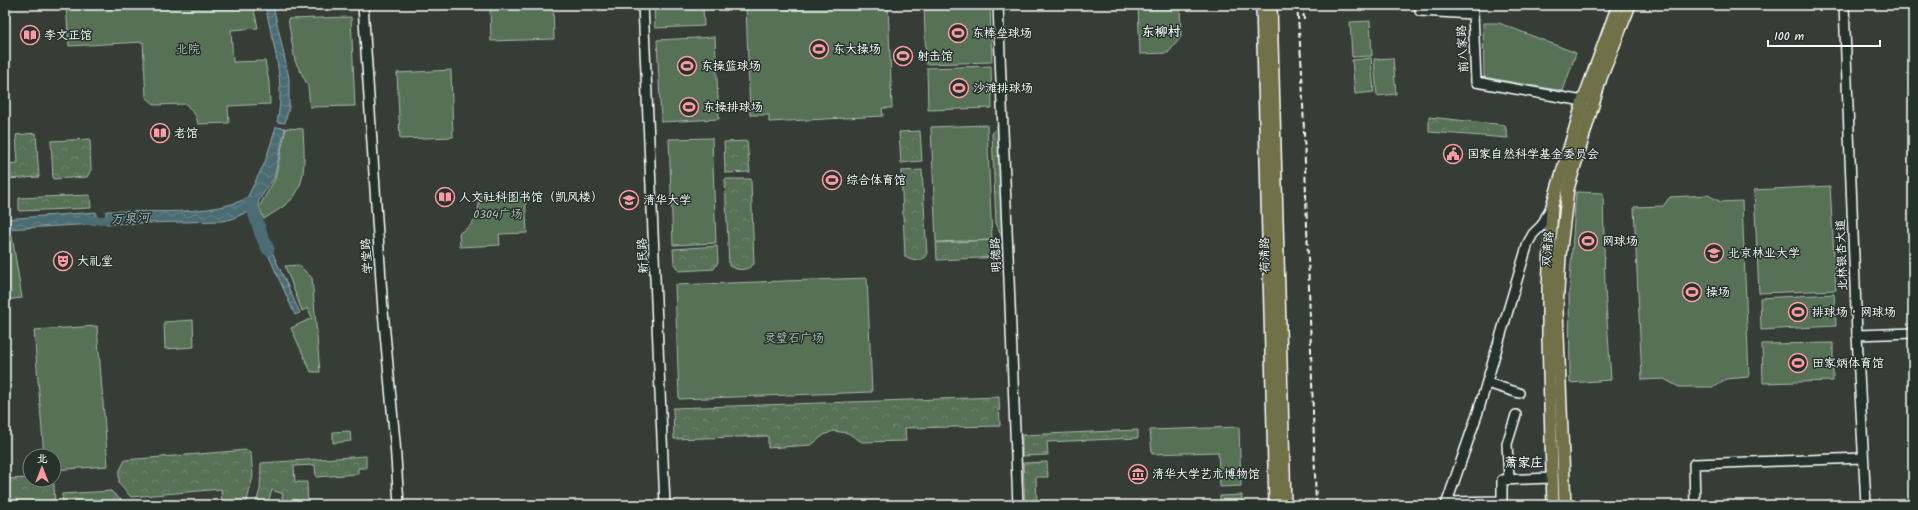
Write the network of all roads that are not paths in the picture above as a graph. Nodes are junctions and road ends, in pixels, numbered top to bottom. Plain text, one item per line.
1 (363, 5) edge
2 (643, 5) edge
3 (998, 5) edge
4 (1262, 5) edge
5 (1271, 5) edge
6 (1420, 5) edge
7 (1618, 5) edge
8 (1630, 5) edge
9 (1844, 5) edge
10 (1583, 101) junction
11 (1552, 206) junction
12 (1913, 333) edge
13 (1857, 335) junction
14 (1487, 383) junction
15 (1518, 394) dead end
16 (1516, 415) dead end
17 (1864, 458) junction
18 (1552, 478) junction
19 (1509, 479) junction
20 (1447, 503) edge
21 (399, 505) edge
22 (665, 505) edge
23 (1018, 505) edge
24 (1275, 505) edge
25 (1285, 505) edge
26 (1553, 505) edge
27 (1564, 505) edge
28 (1695, 505) edge
29 (1866, 505) edge

1 - 21 street, 学堂路
2 - 22 street, 新民路
3 - 23 street, 明德路
4 - 24 main road, 荷清路
5 - 25 main road, 荷清路
6 - 10 street, 前八家路
7 - 10 main road, 双清路
8 - 27 main road, 双清路
9 - 13 street, 北林银杏大道
10 - 11 main road, 双清路
11 - 14 street, 双清路
11 - 18 main road, 双清路
12 - 13 street
13 - 17 street, 北林银杏大道
14 - 15 street
14 - 20 street, 双清路
16 - 19 street
17 - 28 street
17 - 29 street, 北林银杏大道
18 - 19 street
18 - 26 main road, 双清路
19 - 20 street

